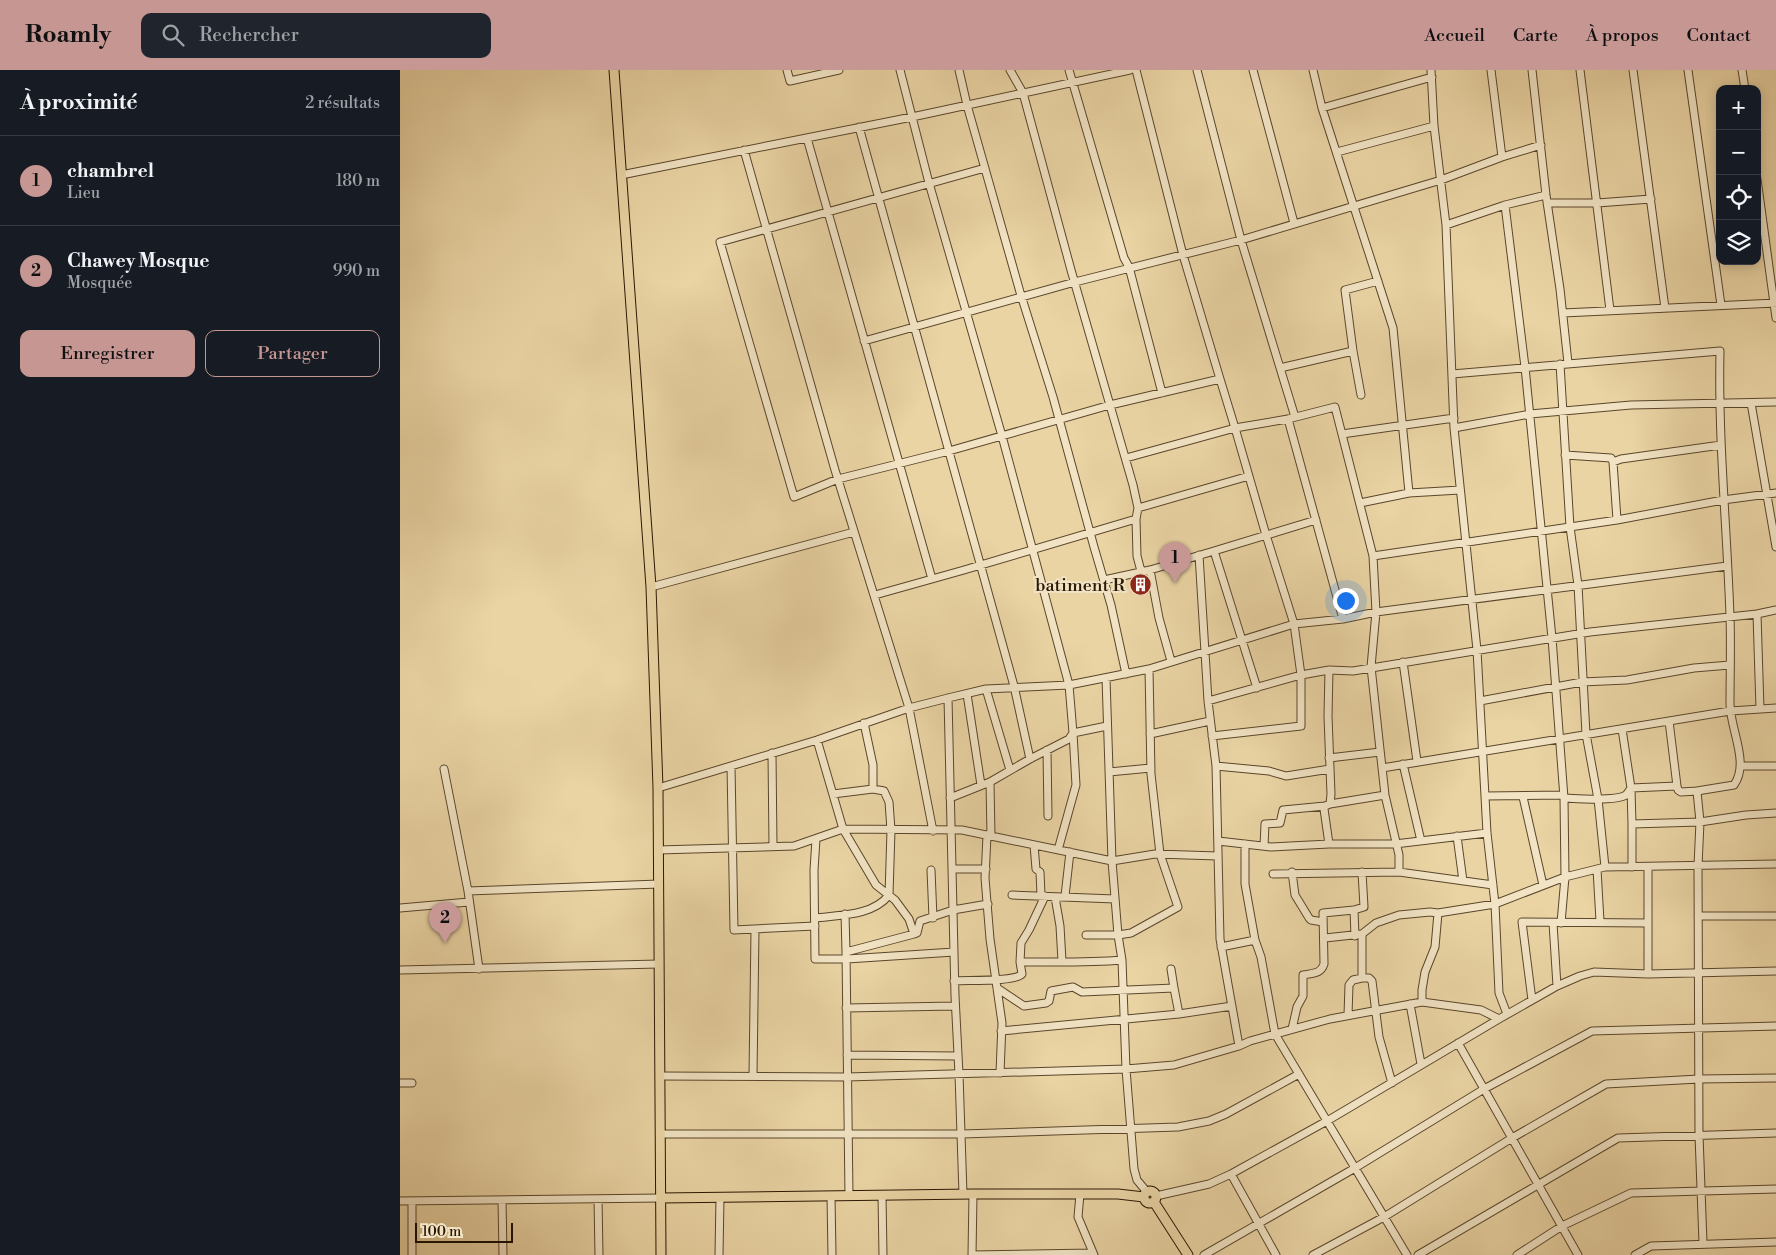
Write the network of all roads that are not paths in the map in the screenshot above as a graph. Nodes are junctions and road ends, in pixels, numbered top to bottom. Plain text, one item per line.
1 (614, 70) edge
2 (786, 70) edge
3 (839, 70) edge
4 (900, 70) edge
5 (959, 70) edge
6 (1010, 70) edge
7 (1068, 70) edge
8 (1130, 70) edge
9 (1136, 70) edge
10 (1197, 70) edge
11 (1253, 70) edge
12 (1313, 70) edge
13 (1491, 70) edge
14 (1532, 70) edge
15 (1580, 70) edge
16 (1633, 70) edge
17 (1688, 70) edge
18 (1742, 70) edge
19 (1432, 74) edge
20 (1072, 83) junction
21 (1744, 85) edge
22 (1023, 93) junction
23 (967, 104) junction
24 (1322, 108) junction
25 (912, 117) junction
26 (1434, 126) junction
27 (859, 127) junction
28 (807, 138) junction
29 (1541, 146) junction
30 (744, 150) junction
31 (1337, 152) junction
32 (1502, 157) junction
33 (984, 168) junction
34 (621, 175) junction
35 (1440, 180) junction
36 (929, 183) junction
37 (1546, 195) junction
38 (879, 197) junction
39 (1650, 199) junction
40 (1547, 203) junction
41 (1596, 203) junction
42 (1354, 205) junction
43 (1505, 206) junction
44 (1761, 207) edge
45 (828, 212) junction
46 (1294, 223) junction
47 (1446, 225) junction
48 (767, 230) junction
49 (1241, 240) junction
50 (1183, 254) junction
51 (1129, 267) junction
52 (1378, 281) junction
53 (1075, 282) junction
54 (1021, 297) junction
55 (1775, 303) edge
56 (1721, 305) junction
57 (1665, 308) junction
58 (1610, 310) junction
59 (966, 313) junction
60 (1562, 313) junction
61 (1776, 318) edge
62 (915, 327) junction
63 (864, 341) junction
64 (1353, 351) junction
65 (1568, 363) junction
66 (1560, 364) junction
67 (1525, 367) junction
68 (1280, 368) junction
69 (1452, 374) junction
70 (1220, 379) junction
71 (1162, 393) junction
72 (1361, 394) dead end
73 (1776, 402) edge
74 (1751, 403) junction
75 (1719, 404) junction
76 (1110, 406) junction
77 (1563, 412) junction
78 (1530, 414) junction
79 (1292, 418) junction
80 (1454, 418) junction
81 (1060, 420) junction
82 (1402, 425) junction
83 (1235, 428) junction
84 (1454, 428) junction
85 (1342, 434) junction
86 (1002, 436) junction
87 (1721, 445) junction
88 (949, 451) junction
89 (1565, 455) junction
90 (1126, 458) junction
91 (1613, 462) junction
92 (899, 463) junction
93 (1250, 476) junction
94 (838, 479) junction
95 (1460, 490) junction
96 (1408, 493) junction
97 (1776, 493) edge
98 (1767, 494) junction
99 (1724, 500) junction
100 (1360, 503) junction
101 (1138, 508) junction
102 (1136, 520) junction
103 (1316, 520) junction
104 (1617, 520) junction
105 (1570, 527) junction
106 (1541, 531) junction
107 (854, 532) junction
108 (1090, 533) junction
109 (1266, 536) junction
110 (1465, 543) junction
111 (1776, 546) edge
112 (1032, 550) junction
113 (1214, 551) junction
114 (1199, 555) junction
115 (1373, 556) junction
116 (980, 565) junction
117 (1727, 566) junction
118 (1150, 570) junction
119 (1141, 571) junction
120 (932, 579) junction
121 (1104, 580) junction
122 (1578, 585) junction
123 (651, 587) junction
124 (1547, 590) junction
125 (874, 595) junction
126 (1471, 599) junction
127 (1776, 610) edge
128 (1376, 612) junction
129 (1757, 614) junction
130 (1730, 617) junction
131 (1343, 619) junction
132 (1294, 624) junction
133 (1580, 633) junction
134 (1552, 638) junction
135 (1243, 640) junction
136 (1206, 650) junction
137 (1477, 650) junction
138 (1171, 661) junction
139 (1402, 662) junction
140 (1730, 665) junction
141 (1371, 667) junction
142 (1149, 669) junction
143 (1329, 670) junction
144 (1126, 674) junction
145 (1301, 675) junction
146 (1106, 678) junction
147 (1582, 682) junction
148 (1069, 685) junction
149 (1014, 686) junction
150 (1256, 688) junction
151 (1556, 688) junction
152 (986, 689) junction
153 (967, 694) junction
154 (948, 698) junction
155 (1208, 701) junction
156 (1480, 701) junction
157 (909, 708) junction
158 (1776, 708) edge
159 (1760, 709) junction
160 (1730, 711) junction
161 (1210, 721) junction
162 (1669, 721) junction
163 (864, 724) junction
164 (1107, 726) junction
165 (1622, 729) junction
166 (1073, 733) junction
167 (1150, 734) junction
168 (1586, 734) junction
169 (1212, 736) junction
170 (1560, 739) junction
171 (817, 740) junction
172 (1048, 750) junction
173 (1484, 751) junction
174 (1380, 752) junction
175 (772, 753) junction
176 (1329, 758) junction
177 (1030, 759) junction
178 (1417, 761) junction
179 (1403, 764) junction
180 (730, 766) junction
181 (1216, 766) junction
182 (1741, 766) junction
183 (1776, 766) edge
184 (1151, 768) junction
185 (1382, 768) junction
186 (444, 769) dead end
187 (1010, 770) junction
188 (1330, 770) junction
189 (1109, 772) junction
190 (990, 782) junction
191 (981, 785) junction
192 (1677, 786) junction
193 (658, 788) junction
194 (1630, 788) junction
195 (873, 789) junction
196 (1697, 791) junction
197 (832, 794) junction
198 (1385, 795) junction
199 (1485, 796) junction
200 (1523, 797) junction
201 (1563, 797) junction
202 (950, 798) junction
203 (1598, 799) junction
204 (1327, 805) junction
205 (1776, 814) edge
206 (1048, 816) dead end
207 (1700, 822) junction
208 (1632, 824) junction
209 (843, 830) junction
210 (891, 830) junction
211 (951, 830) junction
212 (933, 831) junction
213 (1487, 833) junction
214 (989, 836) junction
215 (1457, 836) junction
216 (816, 839) junction
217 (1218, 841) junction
218 (1421, 841) junction
219 (1245, 844) junction
220 (1329, 844) junction
221 (1395, 844) junction
222 (1034, 845) junction
223 (773, 846) junction
224 (1264, 846) junction
225 (732, 847) junction
226 (658, 850) junction
227 (1058, 850) junction
228 (1070, 852) junction
229 (1160, 854) junction
230 (1218, 856) junction
231 (1112, 861) junction
232 (1776, 864) edge
233 (1698, 866) junction
234 (1605, 867) junction
235 (1632, 867) junction
236 (1648, 867) junction
237 (952, 868) junction
238 (986, 869) junction
239 (1596, 869) junction
240 (931, 870) dead end
241 (1292, 872) junction
242 (1362, 872) junction
243 (1399, 872) junction
244 (1273, 874) dead end
245 (1565, 877) junction
246 (1463, 881) junction
247 (659, 884) junction
248 (1492, 885) junction
249 (1544, 885) junction
250 (468, 891) junction
251 (889, 895) junction
252 (1012, 895) dead end
253 (1043, 896) junction
254 (1065, 896) junction
255 (1055, 897) junction
256 (1116, 899) junction
257 (469, 902) junction
258 (988, 904) junction
259 (1495, 904) junction
260 (400, 908) edge
261 (953, 910) junction
262 (1354, 910) junction
263 (845, 914) junction
264 (1438, 914) junction
265 (1698, 916) junction
266 (1776, 916) edge
267 (815, 918) junction
268 (932, 918) junction
269 (1600, 921) junction
270 (1323, 922) junction
271 (1553, 923) junction
272 (1562, 923) junction
273 (1648, 923) junction
274 (815, 926) junction
275 (755, 929) junction
276 (914, 934) junction
277 (1118, 935) junction
278 (1359, 935) junction
279 (1086, 936) dead end
280 (1325, 938) junction
281 (1255, 940) junction
282 (1222, 947) junction
283 (954, 952) junction
284 (846, 956) junction
285 (1122, 960) junction
286 (1062, 961) junction
287 (1020, 962) junction
288 (659, 964) junction
289 (479, 969) junction
290 (1171, 969) dead end
291 (400, 970) edge
292 (1776, 971) edge
293 (1699, 972) junction
294 (1648, 974) junction
295 (1362, 978) junction
296 (995, 979) junction
297 (954, 981) junction
298 (1557, 986) junction
299 (997, 988) junction
300 (1174, 988) junction
301 (1123, 991) junction
302 (1532, 1000) junction
303 (1422, 1002) junction
304 (1410, 1004) junction
305 (955, 1006) junction
306 (1232, 1006) junction
307 (846, 1008) junction
308 (1376, 1009) junction
309 (1179, 1014) junction
310 (1507, 1014) junction
311 (1348, 1015) junction
312 (1124, 1019) junction
313 (1499, 1019) junction
314 (1776, 1026) edge
315 (1699, 1028) junction
316 (1292, 1029) junction
317 (1001, 1030) junction
318 (1275, 1034) junction
319 (1458, 1043) junction
320 (1239, 1046) junction
321 (847, 1055) junction
322 (957, 1056) junction
323 (1421, 1064) junction
324 (1126, 1069) junction
325 (1000, 1073) junction
326 (960, 1074) junction
327 (1299, 1074) junction
328 (660, 1076) junction
329 (752, 1076) junction
330 (847, 1077) junction
331 (1776, 1078) edge
332 (1699, 1079) junction
333 (400, 1083) edge
334 (412, 1083) dead end
335 (1392, 1083) junction
336 (1484, 1089) junction
337 (1327, 1121) junction
338 (1132, 1128) junction
339 (1776, 1133) edge
340 (660, 1134) junction
341 (849, 1134) junction
342 (962, 1134) junction
343 (1699, 1136) junction
344 (1512, 1138) junction
345 (1355, 1168) junction
346 (1231, 1174) junction
347 (1538, 1185) junction
348 (1776, 1189) edge
349 (1701, 1190) junction
350 (963, 1194) junction
351 (973, 1194) junction
352 (1080, 1194) junction
353 (1146, 1194) junction
354 (882, 1195) junction
355 (831, 1196) junction
356 (849, 1196) junction
357 (720, 1197) junction
358 (661, 1198) junction
359 (598, 1199) junction
360 (1155, 1199) junction
361 (502, 1200) junction
362 (400, 1201) edge
363 (412, 1201) junction
364 (1384, 1217) junction
365 (1257, 1224) junction
366 (1562, 1226) junction
367 (1776, 1242) edge
368 (1703, 1243) junction
369 (1094, 1254) edge
370 (412, 1255) edge
371 (503, 1255) edge
372 (599, 1255) edge
373 (661, 1255) edge
374 (719, 1255) edge
375 (832, 1255) edge
376 (883, 1255) edge
377 (972, 1255) edge
378 (1032, 1255) edge
379 (1188, 1255) edge
380 (1204, 1255) edge
381 (1276, 1255) edge
382 (1313, 1255) edge
383 (1407, 1255) edge
384 (1418, 1255) edge
385 (1517, 1255) edge
386 (1578, 1255) edge
387 (1635, 1255) edge

1 - 34 main road
2 - 3 street
4 - 25 street
5 - 23 street
6 - 22 street
7 - 20 street
8 - 20 street
9 - 50 street
10 - 49 street
11 - 46 street
12 - 24 street
13 - 32 street
14 - 29 street
15 - 41 street
16 - 39 street
17 - 56 street
18 - 21 street
19 - 24 street
19 - 26 street
20 - 22 street
20 - 51 street
22 - 23 street
22 - 53 street
23 - 25 street
23 - 33 street
24 - 31 street
25 - 27 street
25 - 36 street
26 - 31 street
26 - 35 street
27 - 28 street
27 - 38 street
28 - 30 street
28 - 45 street
29 - 32 street
29 - 37 street
30 - 34 street
30 - 48 street
31 - 42 street
32 - 35 street
33 - 36 street
33 - 54 street
34 - 123 main road
35 - 42 street
35 - 47 street
36 - 38 street
36 - 59 street
37 - 40 street
37 - 43 street
38 - 45 street
38 - 62 street
39 - 41 street
39 - 57 street
40 - 41 street
40 - 60 street
41 - 58 street
42 - 46 street
42 - 52 street
43 - 47 street
43 - 67 street
44 - 55 street
45 - 48 street
45 - 63 street
46 - 49 street
47 - 69 street
48 - 94 street
48 - 94 street
49 - 50 street
49 - 68 street
50 - 51 street
50 - 70 street
51 - 53 street
51 - 71 street
52 - 64 street
52 - 82 street
53 - 54 street
53 - 76 street
54 - 59 street
54 - 81 street
55 - 56 street
55 - 61 street
56 - 57 street
57 - 58 street
58 - 60 street
59 - 62 street
59 - 86 street
60 - 65 street
62 - 63 street
62 - 88 street
63 - 92 street
64 - 68 street
64 - 72 street
65 - 66 street
65 - 75 street
66 - 67 street
66 - 77 street
67 - 69 street
67 - 78 street
68 - 79 street
69 - 80 street
70 - 71 street
70 - 83 street
71 - 76 street
73 - 74 street
74 - 75 street
74 - 98 street
75 - 77 street
75 - 87 street
76 - 81 street
76 - 90 street
77 - 78 street
77 - 89 street
78 - 84 street
78 - 106 street
79 - 83 street
79 - 85 street
79 - 103 street
80 - 82 street
80 - 84 street
81 - 86 street
81 - 108 street
82 - 85 street
82 - 96 street
83 - 90 street
83 - 93 street
84 - 95 street
85 - 100 street
86 - 88 street
86 - 112 street
87 - 91 street
87 - 99 street
88 - 92 street
88 - 116 street
89 - 91 street
89 - 105 street
90 - 101 street
91 - 104 street
92 - 94 street
92 - 120 street
93 - 101 street
93 - 109 street
94 - 107 street
95 - 96 street
95 - 110 street
96 - 100 street
97 - 98 street
98 - 99 street
98 - 111 street
99 - 104 street
99 - 117 street
100 - 115 street
101 - 102 street
102 - 108 street
102 - 119 street
103 - 109 street
103 - 131 street
104 - 105 street
105 - 106 street
105 - 122 street
106 - 110 street
106 - 124 street
107 - 123 street
107 - 125 street
108 - 112 street
108 - 121 street
109 - 113 street
109 - 132 street
110 - 115 street
110 - 126 street
112 - 116 street
112 - 148 street
113 - 114 street
113 - 135 street
114 - 118 street
114 - 136 street
115 - 128 street
116 - 120 street
116 - 149 street
117 - 122 street
117 - 130 street
118 - 119 street
118 - 138 street
119 - 121 street
120 - 125 street
121 - 144 street
122 - 124 street
122 - 133 street
123 - 193 main road
124 - 126 street
124 - 134 street
125 - 157 street
126 - 128 street
126 - 137 street
127 - 129 street
128 - 131 street
128 - 141 street
129 - 130 street
129 - 159 street
130 - 133 street
130 - 140 street
131 - 132 street
132 - 135 street
132 - 145 street
133 - 134 street
133 - 147 street
134 - 137 street
134 - 151 street
135 - 136 street
135 - 150 street
136 - 138 street
136 - 155 street
137 - 139 street
137 - 156 street
138 - 142 street
139 - 141 street
139 - 178 street
140 - 147 street
140 - 160 street
141 - 143 street
141 - 174 street
142 - 144 street
142 - 167 street
143 - 145 street
143 - 176 street
144 - 146 street
145 - 150 street
145 - 169 street
146 - 148 street
146 - 164 street
147 - 151 street
147 - 168 street
148 - 149 street
148 - 166 street
149 - 152 street
149 - 177 street
150 - 155 street
151 - 156 street
151 - 170 street
152 - 153 street
152 - 187 street
153 - 154 street
153 - 191 street
154 - 157 street
154 - 202 street
155 - 161 street
156 - 173 street
157 - 163 street
157 - 212 street
158 - 159 street
159 - 160 street
160 - 162 street
160 - 182 street
161 - 167 street
161 - 169 street
162 - 165 street
162 - 192 street
163 - 171 street
163 - 195 street
164 - 166 street
164 - 189 street
165 - 168 street
165 - 194 street
166 - 172 street
166 - 227 street
167 - 184 street
168 - 170 street
168 - 203 street
169 - 181 street
170 - 173 street
170 - 201 street
171 - 175 street
171 - 197 street
172 - 177 street
172 - 206 street
173 - 178 street
173 - 199 street
174 - 176 street
174 - 185 street
175 - 180 street
175 - 223 street
176 - 188 street
177 - 187 street
178 - 179 street
179 - 185 street
179 - 218 street
180 - 193 street
180 - 225 street
181 - 188 street
181 - 217 street
182 - 183 street
182 - 196 street
184 - 189 street
184 - 229 street
185 - 198 street
186 - 250 street
187 - 190 street
188 - 204 street
189 - 231 street
190 - 191 street
190 - 214 street
191 - 202 street
192 - 194 street
192 - 196 street
193 - 226 main road
194 - 203 street
194 - 208 street
195 - 197 street
195 - 210 street
196 - 207 street
197 - 209 street
198 - 204 street
198 - 221 street
199 - 200 street
199 - 213 street
200 - 201 street
200 - 249 street
201 - 203 street
201 - 245 street
202 - 211 street
203 - 234 street
204 - 220 street
204 - 224 street
205 - 207 street
207 - 208 street
207 - 233 street
208 - 235 street
209 - 210 street
209 - 216 street
209 - 251 street
210 - 212 street
210 - 251 street
211 - 212 street
211 - 214 street
211 - 237 street
213 - 215 street
213 - 248 street
214 - 222 street
214 - 238 street
215 - 218 street
215 - 246 street
216 - 223 street
216 - 267 street
217 - 219 street
217 - 230 street
218 - 221 street
219 - 224 street
219 - 281 street
220 - 221 street
220 - 224 street
221 - 243 street
222 - 227 street
222 - 253 street
223 - 225 street
225 - 226 street
225 - 275 street
226 - 247 main road
227 - 228 street
228 - 231 street
228 - 254 street
229 - 230 street
229 - 231 street
229 - 277 street
230 - 282 street
231 - 256 street
232 - 233 street
233 - 236 street
233 - 265 street
234 - 235 street
234 - 239 street
235 - 236 street
236 - 273 street
237 - 238 street
237 - 261 street
238 - 258 street
239 - 245 street
239 - 269 street
240 - 268 street
241 - 242 street
241 - 244 street
241 - 270 street
242 - 243 street
242 - 262 street
243 - 246 street
245 - 249 street
245 - 272 street
246 - 248 street
247 - 250 street
247 - 288 main road
248 - 259 street
249 - 259 street
250 - 257 street
251 - 263 street
251 - 276 street
252 - 253 street
253 - 255 street
253 - 287 street
254 - 255 street
254 - 256 street
255 - 286 street
256 - 277 street
257 - 260 street
257 - 289 street
258 - 261 street
258 - 296 street
259 - 264 street
259 - 310 street
261 - 268 street
261 - 283 street
262 - 270 street
262 - 278 street
263 - 267 street
263 - 284 street
264 - 278 street
264 - 303 street
265 - 266 street
265 - 293 street
267 - 274 street
268 - 276 street
269 - 272 street
269 - 273 street
270 - 280 street
271 - 272 street
271 - 298 street
271 - 302 street
273 - 294 street
274 - 275 street
274 - 284 street
275 - 329 street
276 - 284 street
277 - 279 street
277 - 285 street
278 - 280 street
278 - 295 street
280 - 316 street
281 - 282 street
281 - 318 street
282 - 306 street
283 - 284 street
283 - 297 street
284 - 307 street
285 - 286 street
285 - 301 street
286 - 287 street
287 - 296 street
288 - 289 street
288 - 328 main road
289 - 291 street
290 - 300 street
292 - 293 street
293 - 294 street
293 - 315 street
294 - 298 street
295 - 308 street
295 - 311 street
296 - 297 street
296 - 299 street
297 - 305 street
298 - 302 street
299 - 301 street
299 - 317 street
300 - 301 street
300 - 309 street
301 - 312 street
302 - 310 street
303 - 304 street
303 - 313 street
304 - 308 street
304 - 323 street
305 - 307 street
305 - 322 street
306 - 309 street
306 - 320 street
307 - 321 street
308 - 311 street
308 - 335 street
309 - 312 street
310 - 313 street
311 - 316 street
312 - 317 street
312 - 324 street
313 - 319 street
314 - 315 street
315 - 332 street
315 - 336 street
316 - 318 street
317 - 325 street
318 - 320 street
318 - 327 street
319 - 323 street
319 - 336 street
320 - 324 street
321 - 322 street
321 - 330 street
322 - 326 street
323 - 335 street
324 - 325 street
324 - 338 street
325 - 326 street
326 - 330 street
326 - 342 street
327 - 337 street
327 - 338 street
328 - 329 street
328 - 340 main road
329 - 330 street
330 - 341 street
331 - 332 street
332 - 343 street
332 - 344 street
333 - 334 street
335 - 337 street
336 - 344 street
336 - 345 street
337 - 345 street
337 - 346 street
338 - 342 street
338 - 353 street
339 - 343 street
340 - 341 street
340 - 358 main road
341 - 342 street
341 - 356 street
342 - 350 street
343 - 347 street
343 - 349 street
344 - 347 street
344 - 364 street
345 - 364 street
345 - 365 street
346 - 360 street
346 - 365 street
347 - 366 street
347 - 384 street
348 - 349 street
349 - 366 street
349 - 368 street
350 - 351 main road
350 - 354 main road
351 - 352 main road
351 - 377 street
352 - 353 main road
352 - 369 street
353 - 360 main road
354 - 356 main road
354 - 376 street
355 - 356 main road
355 - 357 main road
355 - 375 street
357 - 358 main road
357 - 374 street
358 - 359 street
358 - 373 main road
359 - 361 street
359 - 372 street
360 - 379 main road
361 - 363 street
361 - 371 street
362 - 363 street
363 - 370 street
364 - 382 street
364 - 383 street
365 - 380 street
365 - 381 street
366 - 385 street
366 - 386 street
367 - 368 street
368 - 387 street
369 - 378 street
377 - 378 street

